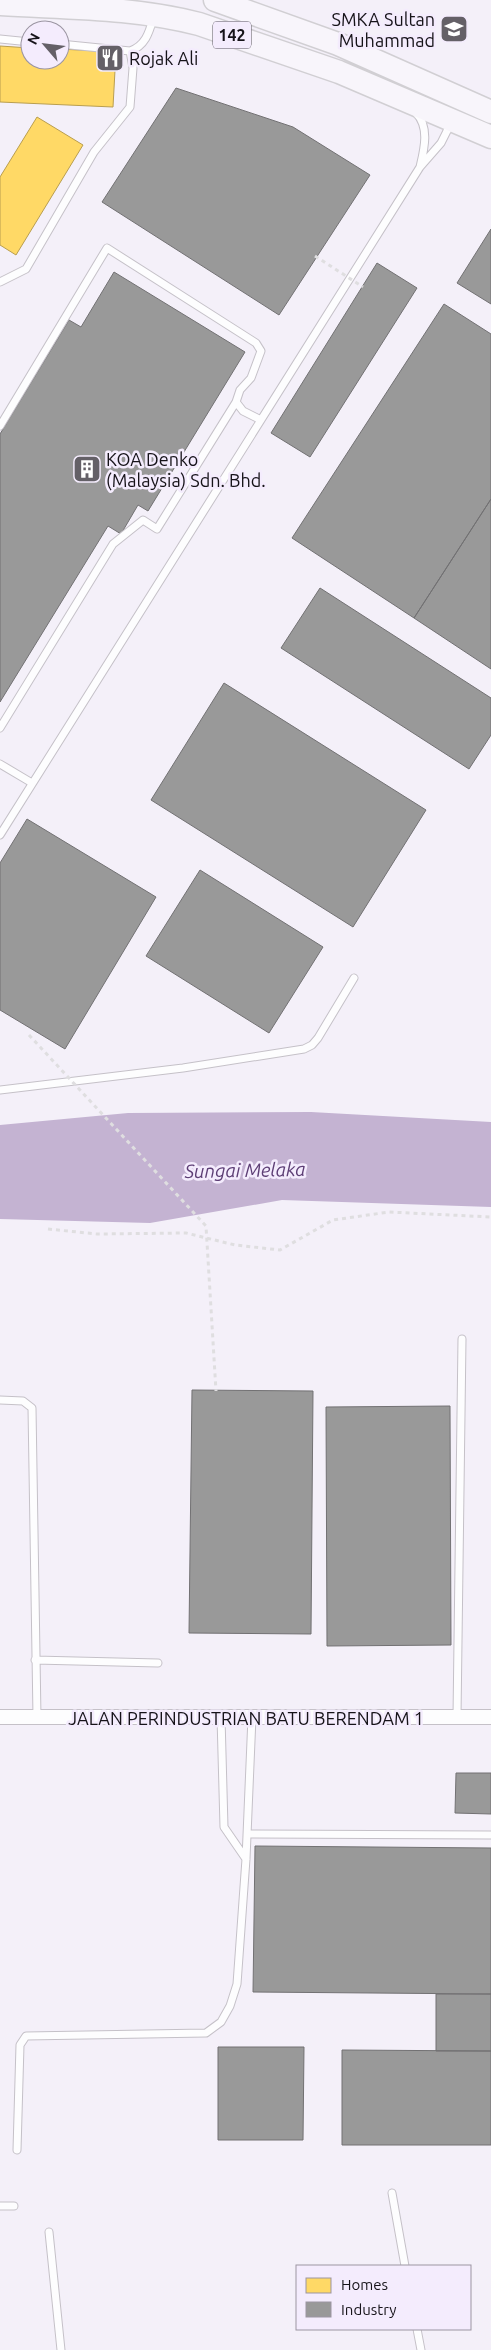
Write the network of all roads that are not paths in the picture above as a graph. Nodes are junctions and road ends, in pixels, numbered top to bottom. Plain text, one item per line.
1 (118, 0) edge
2 (216, 0) edge
3 (0, 4) edge
4 (154, 16) junction
5 (198, 24) junction
6 (0, 39) edge
7 (20, 41) edge
8 (70, 45) edge
9 (130, 51) junction
10 (402, 98) junction
11 (457, 109) junction
12 (491, 112) edge
13 (491, 137) edge
14 (420, 167) junction
15 (0, 282) edge
16 (236, 402) junction
17 (261, 420) junction
18 (0, 426) edge
19 (0, 728) edge
20 (0, 764) edge
21 (32, 783) junction
22 (0, 835) edge
23 (354, 978) dead end
24 (0, 1090) edge
25 (462, 1339) dead end
26 (0, 1400) edge
27 (35, 1660) junction
28 (158, 1663) dead end
29 (221, 1717) junction
30 (252, 1717) junction
31 (491, 1717) edge
32 (0, 1718) edge
33 (37, 1718) junction
34 (457, 1718) junction
35 (247, 1834) junction
36 (491, 1835) edge
37 (246, 1859) junction
38 (17, 2150) dead end
39 (392, 2193) dead end
40 (0, 2206) edge
41 (14, 2206) dead end
42 (49, 2232) dead end
43 (405, 2265) edge
44 (417, 2330) edge
45 (61, 2350) edge
46 (421, 2350) edge

1 - 5 main road
2 - 11 main road, 142
3 - 4 main road, 142
4 - 5 main road, 142
4 - 9 lane
5 - 10 main road, 142
6 - 7 lane
8 - 9 lane
9 - 15 lane
10 - 11 main road, 142
10 - 14 lane
11 - 12 main road, 142
11 - 13 main road, 142
11 - 14 lane
14 - 17 lane
16 - 17 lane
16 - 18 lane
16 - 19 lane
17 - 21 lane
20 - 21 lane
21 - 22 lane
23 - 24 lane
25 - 34 lane
26 - 27 lane
27 - 28 lane
27 - 33 lane
29 - 30 street, JALAN PERINDUSTRIAN BATU BERENDAM 1
29 - 33 street, JALAN PERINDUSTRIAN BATU BERENDAM 1
29 - 37 lane
30 - 34 street, JALAN PERINDUSTRIAN BATU BERENDAM 1
30 - 35 lane
31 - 34 street, JALAN PERINDUSTRIAN BATU BERENDAM 1
32 - 33 street, JALAN PERINDUSTRIAN BATU BERENDAM 1
35 - 36 lane
35 - 37 lane
37 - 38 lane
39 - 43 lane
40 - 41 lane
42 - 45 lane
44 - 46 lane

